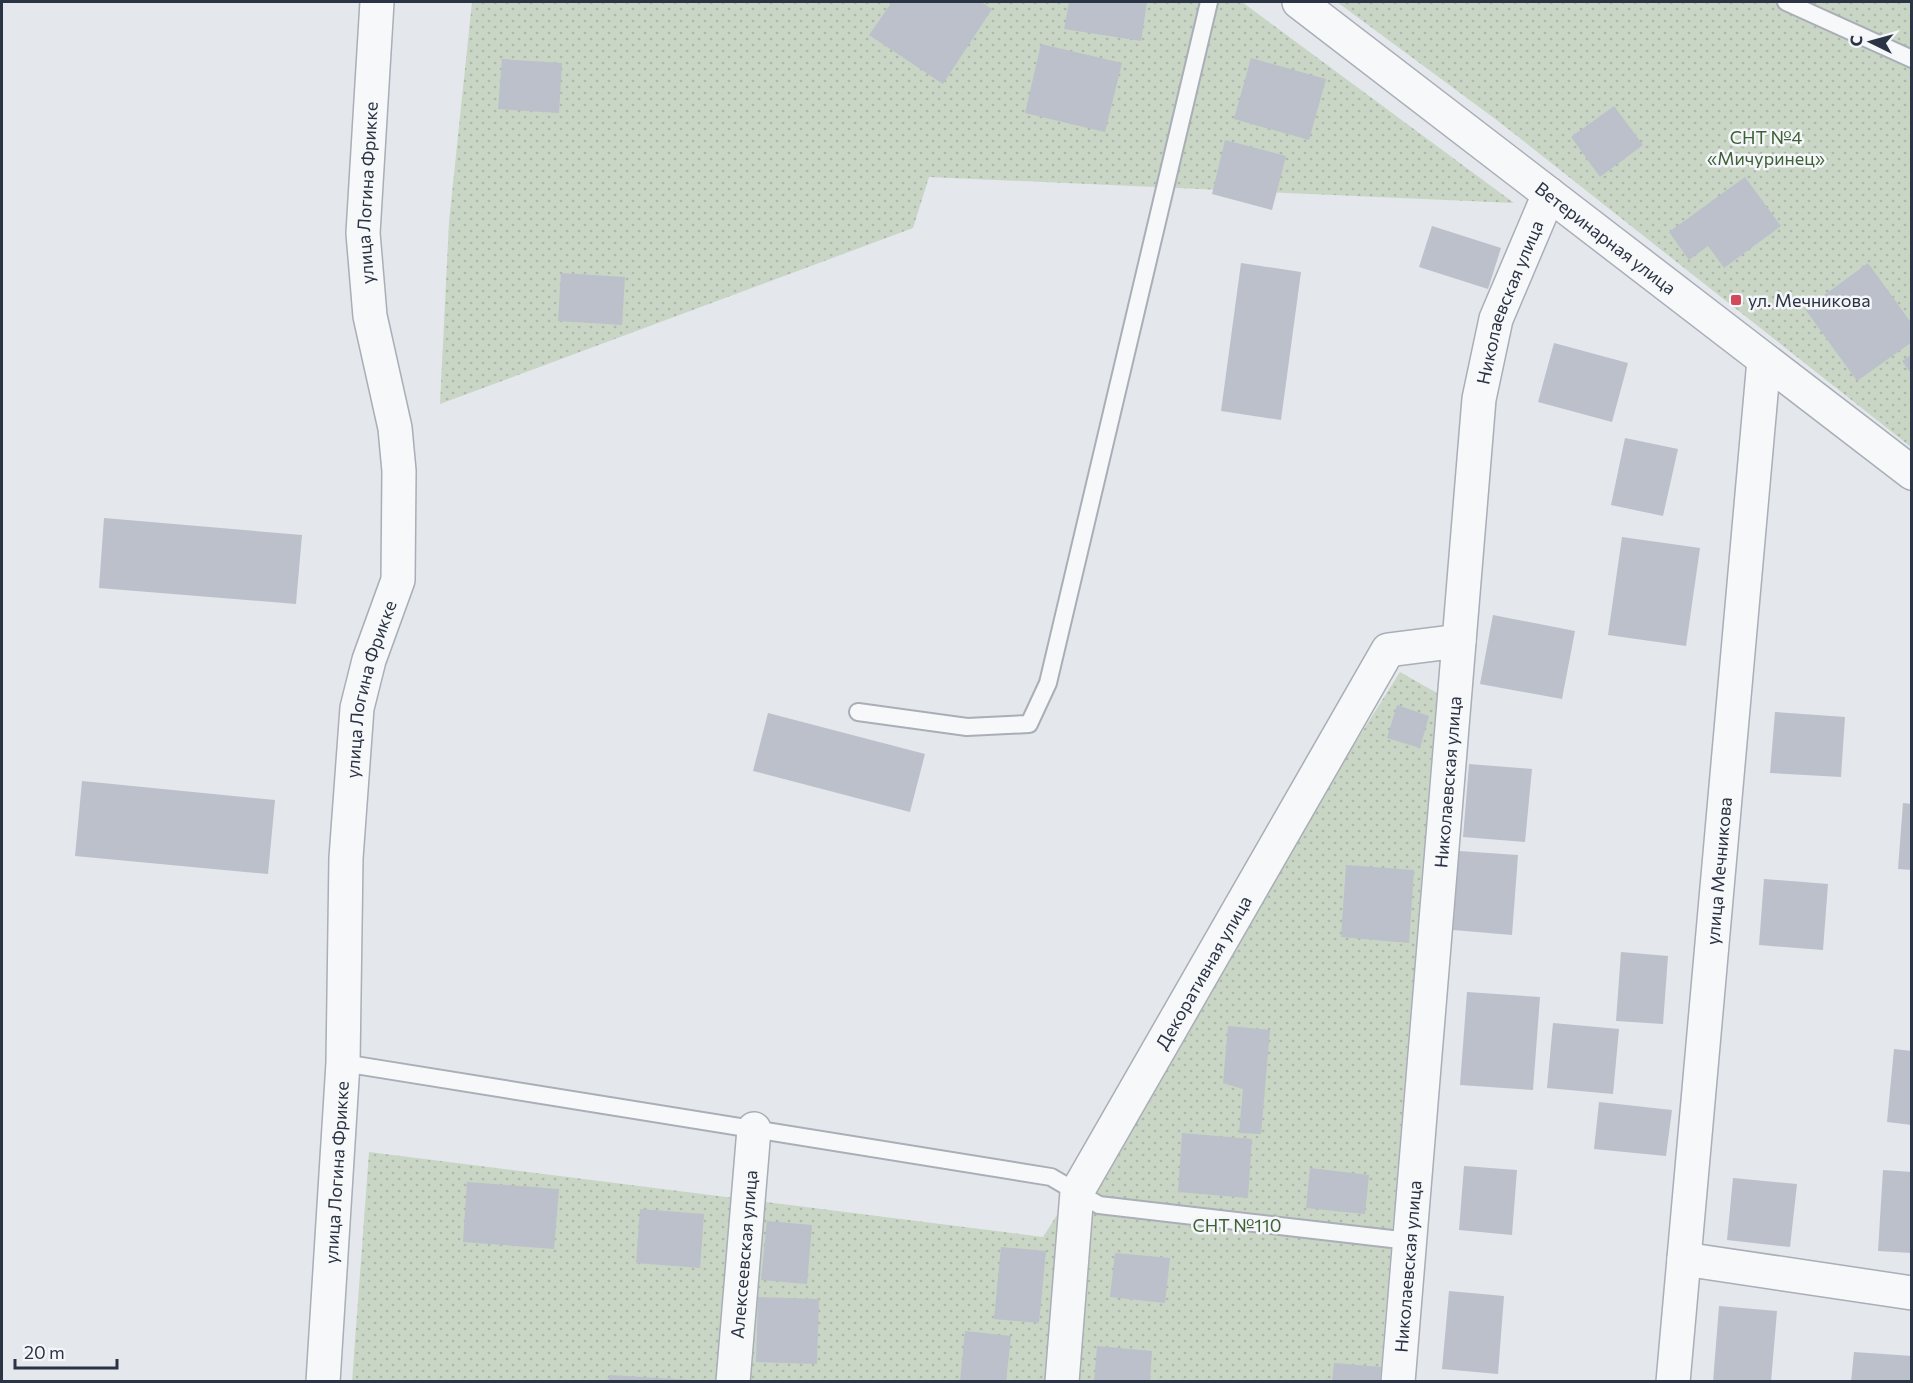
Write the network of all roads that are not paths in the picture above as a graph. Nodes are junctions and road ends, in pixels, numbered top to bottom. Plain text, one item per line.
1 (377, 2) edge
2 (1209, 2) edge
3 (1299, 2) edge
4 (1786, 2) edge
5 (1911, 59) edge
6 (1549, 194) junction
7 (1764, 360) junction
8 (1911, 473) edge
9 (1458, 641) junction
10 (858, 712) dead end
11 (343, 1063) junction
12 (754, 1130) junction
13 (1077, 1192) junction
14 (1409, 1241) junction
15 (1684, 1259) junction
16 (1911, 1293) edge
17 (323, 1382) edge
18 (734, 1382) edge
19 (1062, 1382) edge
20 (1398, 1382) edge
21 (1672, 1382) edge

1 - 11 street, улица Логина Фрикке
2 - 10 lane
3 - 6 street, Ветеринарная улица
4 - 5 lane
6 - 7 street, Ветеринарная улица
6 - 9 street, Николаевская улица
7 - 8 street, Ветеринарная улица
7 - 15 street, улица Мечникова
9 - 13 street, Декоративная улица
9 - 14 street, Николаевская улица
11 - 12 lane
11 - 17 street, улица Логина Фрикке
12 - 13 lane
12 - 18 street, Алексеевская улица
13 - 14 lane
13 - 19 street, Декоративная улица
14 - 20 street, Николаевская улица
15 - 16 street
15 - 21 street, улица Мечникова

